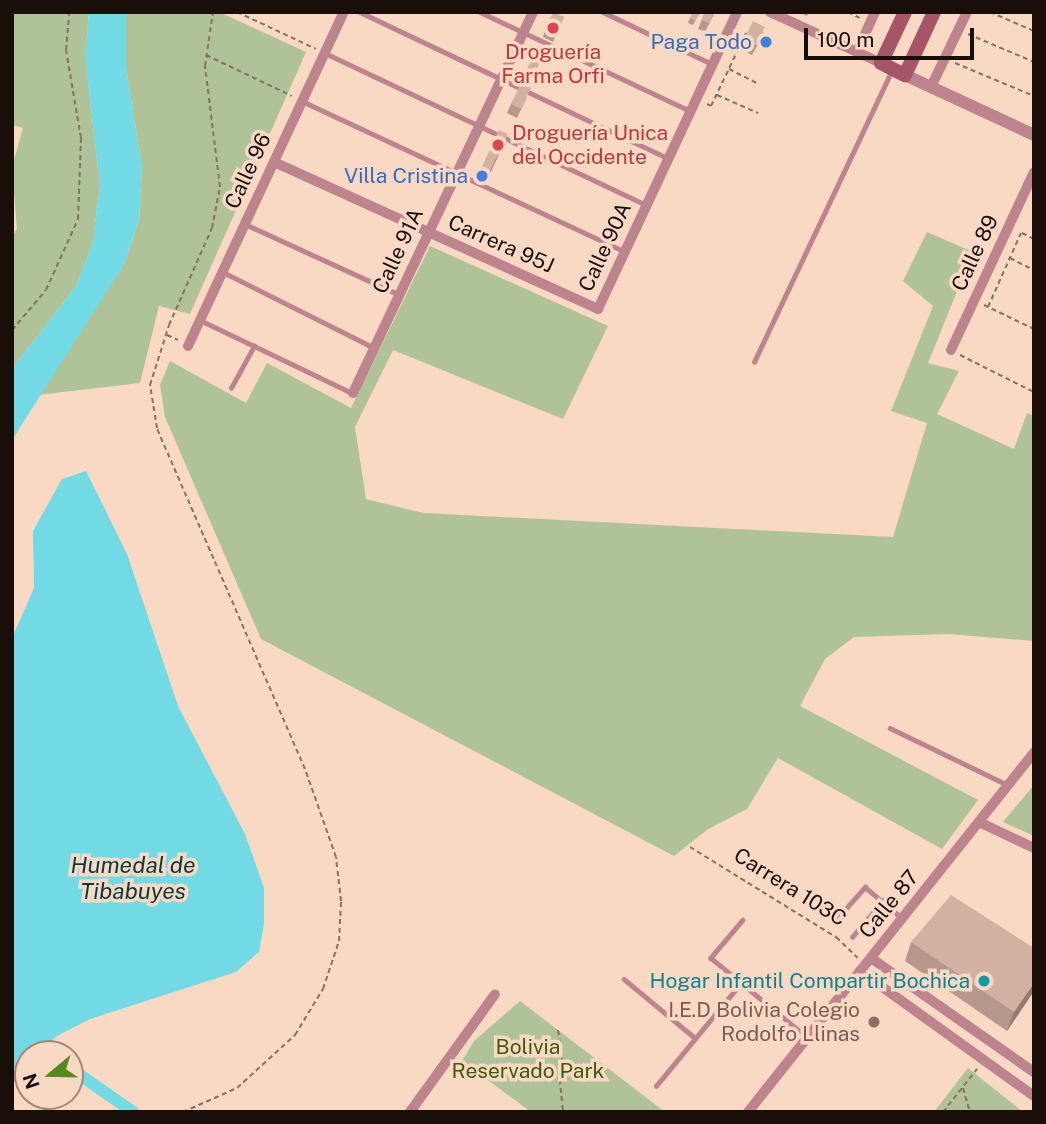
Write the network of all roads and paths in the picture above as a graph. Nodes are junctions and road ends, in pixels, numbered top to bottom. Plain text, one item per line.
1 (69, 12) edge
2 (213, 12) edge
3 (237, 12) edge
4 (344, 12) edge
5 (360, 12) edge
6 (480, 12) edge
7 (533, 12) edge
8 (603, 12) edge
9 (737, 12) edge
10 (770, 12) edge
11 (848, 12) edge
12 (875, 12) edge
13 (905, 12) edge
14 (934, 12) edge
15 (967, 12) edge
16 (990, 12) edge
17 (870, 23) dead end
18 (1034, 31) edge
19 (523, 32) junction
20 (746, 33) edge
21 (967, 33) dead end
22 (857, 52) junction
23 (325, 53) junction
24 (205, 55) junction
25 (954, 62) dead end
26 (1034, 62) edge
27 (713, 64) junction
28 (729, 69) junction
29 (893, 69) junction
30 (501, 79) junction
31 (760, 84) dead end
32 (931, 87) junction
33 (716, 95) junction
34 (1034, 96) edge
35 (302, 101) junction
36 (711, 106) dead end
37 (691, 111) junction
38 (758, 113) dead end
39 (479, 126) junction
40 (1034, 135) edge
41 (668, 158) junction
42 (274, 162) junction
43 (1034, 172) edge
44 (457, 173) junction
45 (646, 205) junction
46 (245, 224) junction
47 (429, 232) junction
48 (1034, 239) edge
49 (625, 251) junction
50 (1010, 258) junction
51 (1034, 270) edge
52 (223, 272) junction
53 (399, 295) junction
54 (974, 300) junction
55 (988, 307) junction
56 (598, 309) joint
57 (200, 320) junction
58 (1034, 329) edge
59 (12, 330) edge
60 (166, 335) junction
61 (188, 346) joint
62 (254, 346) junction
63 (374, 348) junction
64 (951, 350) joint
65 (754, 362) dead end
66 (231, 388) dead end
67 (1034, 392) edge
68 (353, 393) joint
69 (890, 728) dead end
70 (1034, 753) edge
71 (1009, 785) junction
72 (979, 822) junction
73 (690, 847) dead end
74 (1034, 848) edge
75 (883, 901) junction
76 (902, 919) junction
77 (743, 920) dead end
78 (834, 922) dead end
79 (852, 937) dead end
80 (865, 965) junction
81 (624, 979) dead end
82 (741, 983) junction
83 (495, 994) dead end
84 (558, 1030) dead end
85 (695, 1038) junction
86 (807, 1038) junction
87 (984, 1060) junction
88 (559, 1071) junction
89 (1034, 1072) edge
90 (483, 1076) dead end
91 (656, 1086) dead end
92 (963, 1087) junction
93 (1034, 1096) edge
94 (183, 1112) edge
95 (410, 1112) edge
96 (563, 1112) edge
97 (748, 1112) edge
98 (943, 1112) edge
99 (970, 1112) edge

1 - 59 path
2 - 24 path
3 - 23 path
4 - 23 street, Calle 96
5 - 30 lane
6 - 19 lane
7 - 19 street, Calle 91A
8 - 27 lane
9 - 27 street, Calle 90A
10 - 22 street
11 - 17 path
12 - 22 street
13 - 29 main road
14 - 29 main road
15 - 32 street
16 - 18 path
19 - 30 street, Calle 91A
19 - 37 lane
20 - 28 path
21 - 26 path
22 - 29 street
23 - 35 street, Calle 96
23 - 39 lane
24 - 35 path
24 - 60 path
25 - 34 path
27 - 37 street, Calle 90A
28 - 31 path
28 - 33 path
29 - 32 street
29 - 65 lane
30 - 39 street, Calle 91A
30 - 41 lane
32 - 40 street
33 - 36 path
33 - 38 path
35 - 42 street, Calle 96
35 - 44 lane
37 - 41 street, Calle 90A
39 - 44 street, Calle 91A
39 - 45 lane
41 - 45 street, Calle 90A
42 - 46 street, Calle 96
42 - 47 street, Carrera 95J
43 - 54 street, Calle 89
44 - 47 street, Calle 91A
44 - 49 lane
45 - 49 street, Calle 90A
46 - 52 street, Calle 96
46 - 53 lane
47 - 53 street, Calle 91A
47 - 56 street, Carrera 95J
48 - 50 path
49 - 56 street, Calle 90A
50 - 51 path
50 - 55 path
52 - 57 street, Calle 96
52 - 63 lane
53 - 63 street, Calle 91A
54 - 55 path
54 - 64 street, Calle 89
55 - 58 path
57 - 61 street, Calle 96
57 - 62 lane
60 - 61 path
60 - 94 path
62 - 66 lane
62 - 68 lane
63 - 68 street, Calle 91A
64 - 67 path
69 - 71 lane
70 - 71 street, Calle 87
71 - 72 street, Calle 87
72 - 74 street
72 - 76 street, Calle 87
73 - 80 path, Carrera 103C
75 - 76 lane
75 - 78 lane
75 - 79 lane
76 - 80 street, Calle 87
77 - 82 lane
80 - 86 street, Calle 87
80 - 87 street
80 - 89 street
81 - 85 lane
82 - 85 lane
82 - 86 lane
83 - 95 street
84 - 88 path
85 - 91 lane
86 - 97 street, Calle 87
87 - 92 path
87 - 93 street
88 - 90 path
88 - 96 path
92 - 98 path
92 - 99 path

